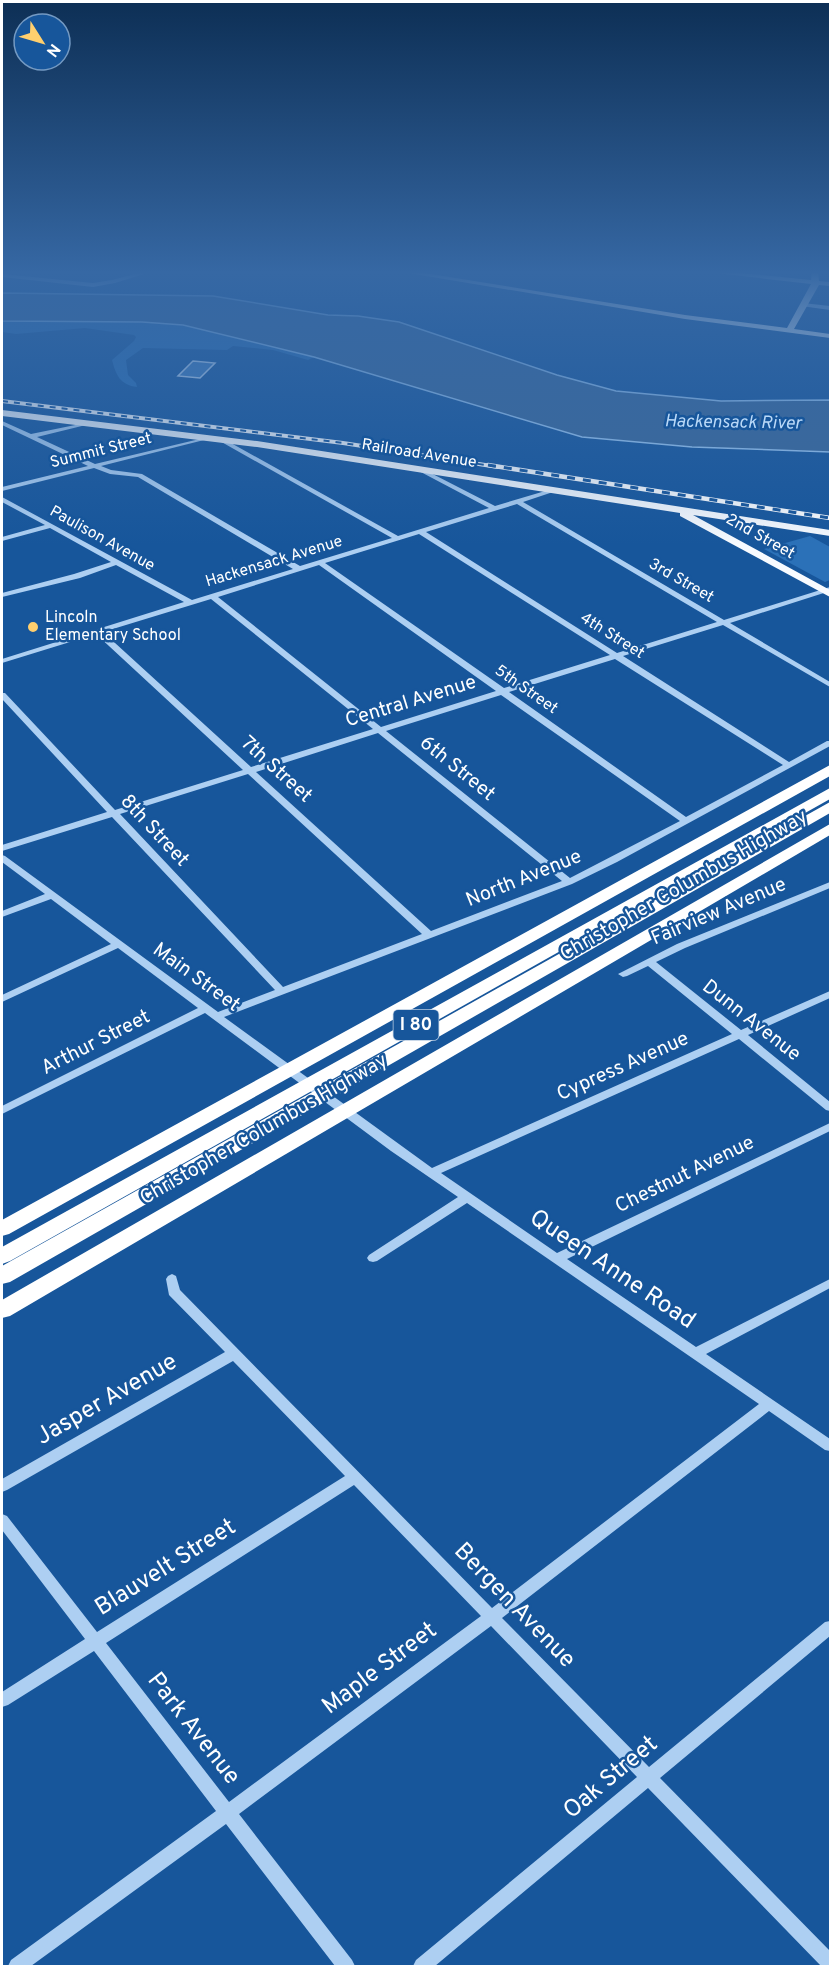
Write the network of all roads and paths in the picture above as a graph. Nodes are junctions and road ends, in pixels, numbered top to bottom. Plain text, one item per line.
1 (2, 413) edge
2 (2, 423) edge
3 (88, 423) junction
4 (32, 436) junction
5 (206, 438) junction
6 (220, 440) junction
7 (118, 460) junction
8 (94, 466) junction
9 (419, 469) junction
10 (140, 475) junction
11 (2, 489) edge
12 (554, 490) junction
13 (2, 499) edge
14 (518, 501) junction
15 (494, 508) junction
16 (673, 508) junction
17 (51, 526) junction
18 (419, 531) junction
19 (831, 533) edge
20 (397, 538) junction
21 (2, 539) edge
22 (117, 562) junction
23 (319, 562) junction
24 (297, 568) junction
25 (829, 591) edge
26 (2, 595) edge
27 (211, 595) junction
28 (190, 602) junction
29 (724, 623) junction
30 (98, 631) junction
31 (2, 652) edge
32 (617, 656) junction
33 (11, 658) junction
34 (2, 661) edge
35 (831, 685) edge
36 (503, 692) junction
37 (2, 695) edge
38 (380, 730) junction
39 (831, 743) edge
40 (790, 766) junction
41 (831, 770) edge
42 (250, 771) junction
43 (831, 793) edge
44 (831, 807) edge
45 (114, 814) junction
46 (686, 821) junction
47 (831, 829) edge
48 (2, 848) edge
49 (2, 858) edge
50 (569, 882) junction
51 (831, 885) edge
52 (52, 895) junction
53 (2, 914) edge
54 (430, 936) junction
55 (119, 944) junction
56 (650, 961) junction
57 (623, 974) dead end
58 (281, 991) junction
59 (831, 994) edge
60 (2, 999) edge
61 (206, 1008) junction
62 (217, 1016) junction
63 (739, 1035) junction
64 (831, 1107) edge
65 (2, 1110) edge
66 (831, 1127) edge
67 (369, 1129) joint
68 (431, 1173) junction
69 (467, 1197) junction
70 (2, 1229) edge
71 (2, 1256) edge
72 (373, 1258) dead end
73 (556, 1259) junction
74 (2, 1276) edge
75 (172, 1279) dead end
76 (831, 1283) edge
77 (2, 1310) edge
78 (235, 1353) junction
79 (695, 1354) junction
80 (769, 1404) junction
81 (831, 1446) edge
82 (356, 1477) junction
83 (2, 1486) edge
84 (2, 1520) edge
85 (492, 1616) junction
86 (831, 1627) edge
87 (95, 1642) junction
88 (2, 1700) edge
89 (650, 1778) junction
90 (228, 1813) junction
91 (831, 1963) edge
92 (17, 1966) edge
93 (346, 1966) edge
94 (422, 1966) edge

1 - 3 main road, Railroad Avenue
2 - 4 street
3 - 4 street
3 - 5 main road, Railroad Avenue
4 - 8 street
5 - 6 main road, Railroad Avenue
5 - 7 street, Summit Street
6 - 9 main road, Railroad Avenue
6 - 20 street
7 - 8 street, Summit Street
7 - 10 street
8 - 10 street
8 - 11 street, Summit Street
9 - 12 main road, Railroad Avenue
9 - 15 street
10 - 24 street
12 - 14 street, Hackensack Avenue
12 - 16 main road, Railroad Avenue
13 - 17 street, Paulison Avenue
14 - 15 street, Hackensack Avenue
14 - 29 street, 3rd Street
15 - 18 street, Hackensack Avenue
16 - 19 main road, Railroad Avenue
16 - 25 main road, 2nd Street
17 - 21 street
17 - 22 street, Paulison Avenue
18 - 20 street, Hackensack Avenue
18 - 32 street, 4th Street
20 - 23 street, Hackensack Avenue
22 - 26 street
22 - 28 street, Paulison Avenue
23 - 24 street, Hackensack Avenue
23 - 36 street, 5th Street
24 - 27 street, Hackensack Avenue
25 - 29 street, Central Avenue
27 - 28 street, Hackensack Avenue
27 - 38 street, 6th Street
28 - 30 street, Hackensack Avenue
29 - 32 street, Central Avenue
29 - 35 street, 3rd Street
30 - 33 street, Hackensack Avenue
30 - 42 street, 7th Street
31 - 33 street
32 - 36 street, Central Avenue
32 - 40 street, 4th Street
33 - 34 street, Hackensack Avenue
36 - 38 street, Central Avenue
36 - 46 street, 5th Street
37 - 45 street, 8th Street
38 - 42 street, Central Avenue
38 - 50 street, 6th Street
39 - 40 street, North Avenue
40 - 46 street, North Avenue
41 - 70 highway, Christopher Columbus Highway / I 80
42 - 45 street, Central Avenue
42 - 54 street, 7th Street
43 - 71 highway, Christopher Columbus Highway / I 80
44 - 74 highway, Christopher Columbus Highway / I 80
45 - 48 street, Central Avenue
45 - 58 street, 8th Street
46 - 50 street, North Avenue
47 - 77 highway, Christopher Columbus Highway / I 80
49 - 52 street, Main Street
50 - 54 street, North Avenue
51 - 56 street, Fairview Avenue
52 - 53 street
52 - 55 street, Main Street
54 - 58 street, North Avenue
55 - 60 street
55 - 61 street, Main Street
56 - 57 street, Fairview Avenue
56 - 63 street, Dunn Avenue
58 - 62 street, North Avenue
59 - 63 street, Cypress Avenue
61 - 62 street, Main Street
61 - 65 street, Arthur Street
62 - 67 street, Main Street
63 - 64 street, Dunn Avenue
63 - 68 street, Cypress Avenue
66 - 73 street, Chestnut Avenue
67 - 68 street, Queen Anne Road
68 - 69 street, Queen Anne Road
69 - 72 street
69 - 73 street, Queen Anne Road
73 - 79 street, Queen Anne Road
75 - 78 street, Bergen Avenue
76 - 79 street
78 - 82 street, Bergen Avenue
78 - 83 street, Jasper Avenue
79 - 80 street, Queen Anne Road
80 - 81 street, Queen Anne Road
80 - 85 street, Maple Street
82 - 85 street, Bergen Avenue
82 - 87 street, Blauvelt Street
84 - 87 street, Park Avenue
85 - 89 street, Bergen Avenue
85 - 90 street, Maple Street
86 - 89 street, Oak Street
87 - 88 street, Blauvelt Street
87 - 90 street, Park Avenue
89 - 91 street, Bergen Avenue
89 - 94 street, Oak Street
90 - 92 street, Maple Street
90 - 93 street, Park Avenue

